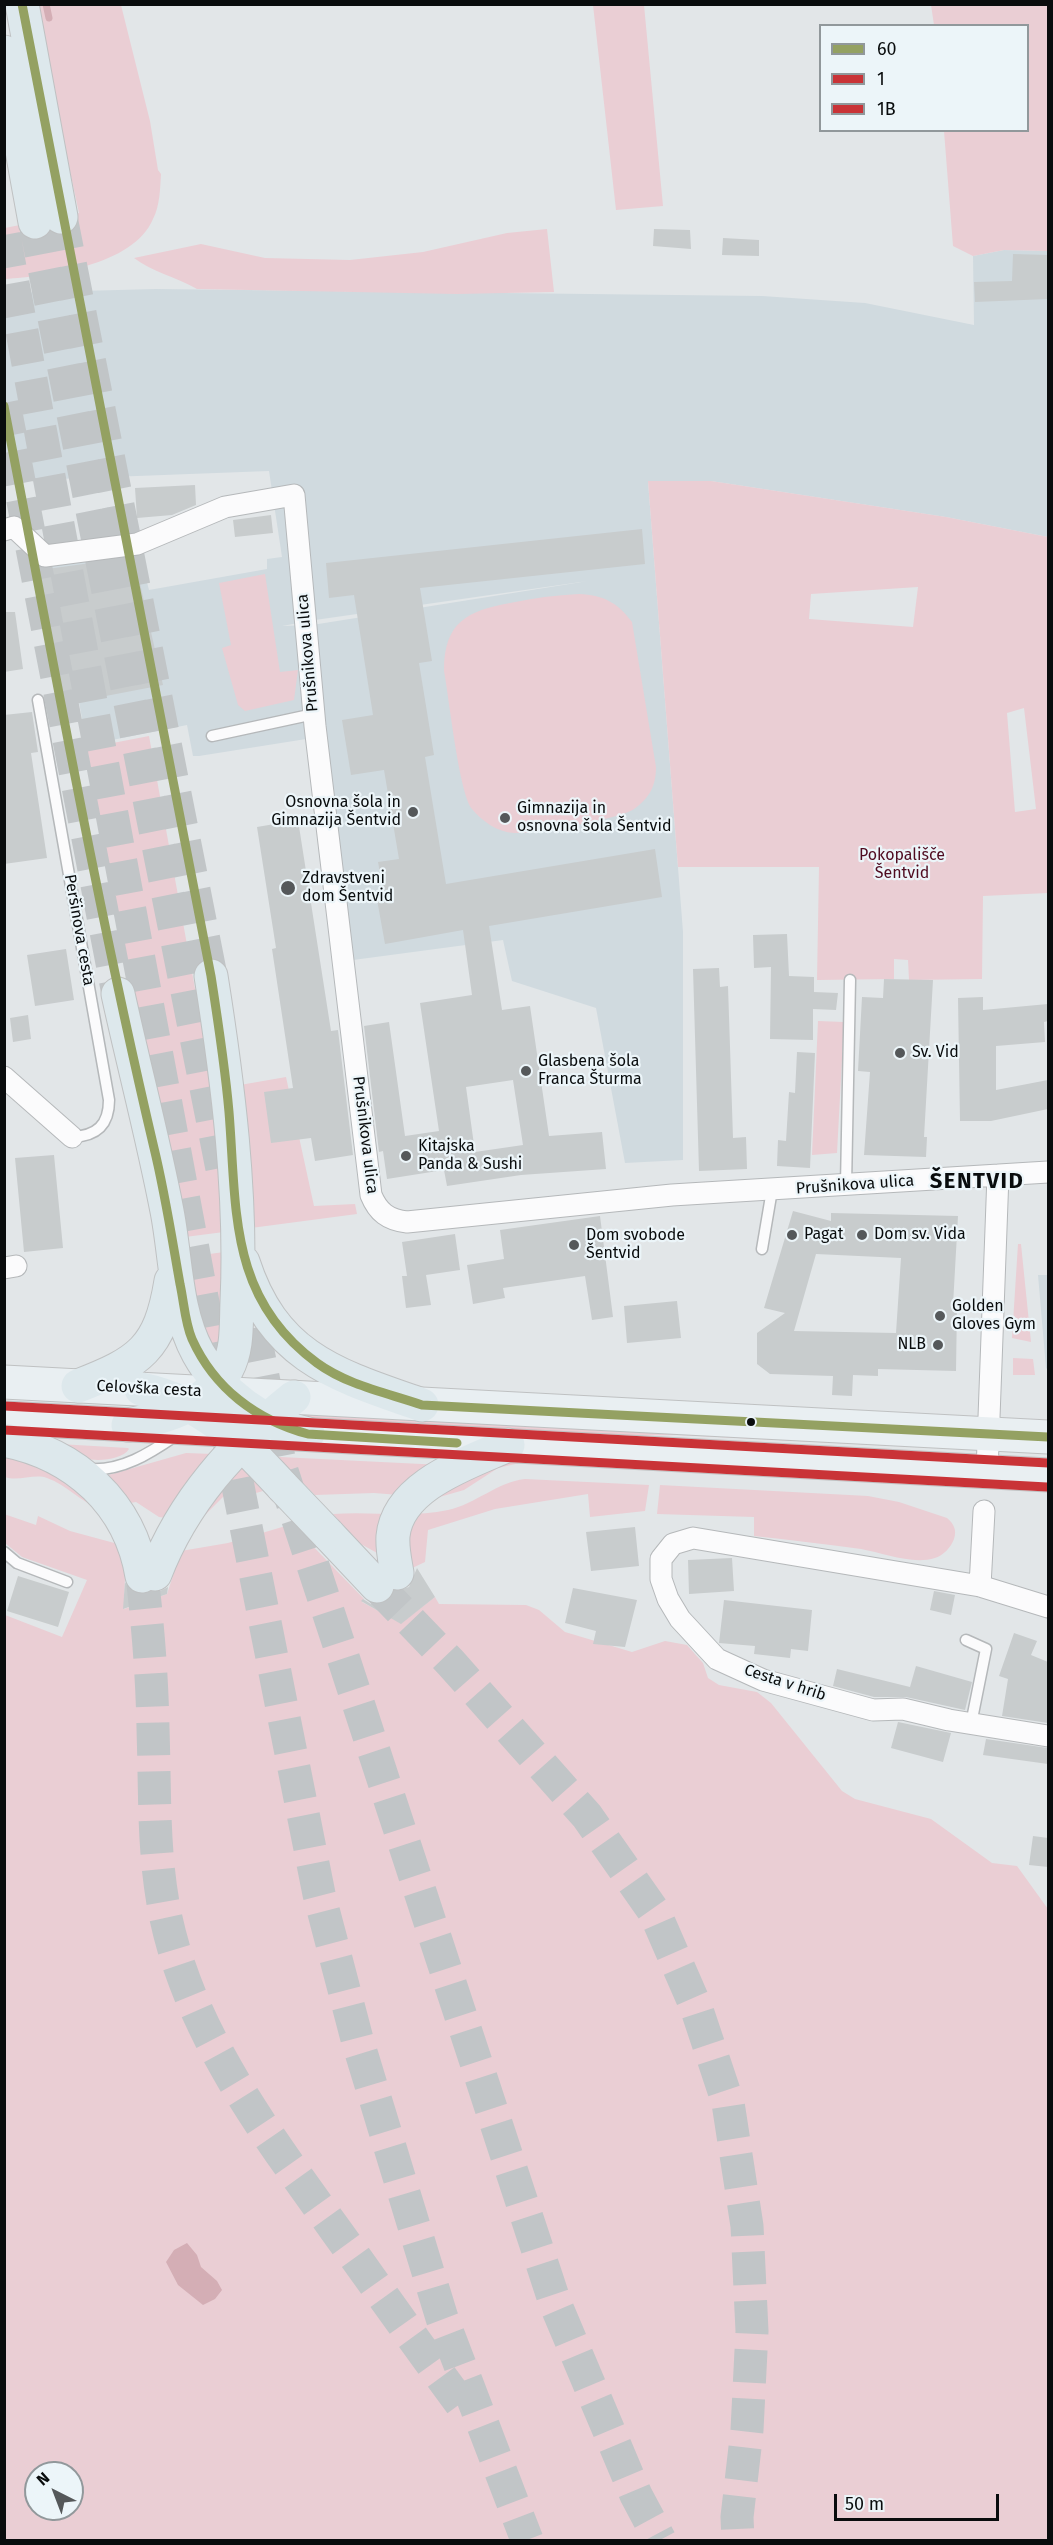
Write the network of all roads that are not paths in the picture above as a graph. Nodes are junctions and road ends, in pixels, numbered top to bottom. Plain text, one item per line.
1 (22, 4) edge
2 (4, 52) edge
3 (9, 529) edge
4 (38, 700) dead end
5 (314, 714) junction
6 (212, 736) dead end
7 (211, 976) tunnel mouth
8 (850, 980) dead end
9 (118, 994) tunnel mouth
10 (4, 1077) edge
11 (72, 1137) joint
12 (1048, 1172) edge
13 (998, 1175) junction
14 (846, 1185) junction
15 (772, 1190) junction
16 (238, 1240) junction
17 (173, 1248) junction
18 (762, 1249) dead end
19 (4, 1382) edge
20 (78, 1386) junction
21 (141, 1389) joint
22 (294, 1397) junction
23 (207, 1400) junction
24 (422, 1405) junction
25 (4, 1418) edge
26 (128, 1425) joint
27 (247, 1431) junction
28 (308, 1434) joint
29 (989, 1434) junction
30 (1048, 1437) edge
31 (4, 1440) edge
32 (508, 1445) junction
33 (73, 1467) junction
34 (987, 1471) junction
35 (1048, 1474) edge
36 (984, 1511) dead end
37 (4, 1552) edge
38 (67, 1582) dead end
39 (980, 1586) junction
40 (1048, 1607) edge
41 (966, 1640) dead end
42 (971, 1724) junction
43 (1048, 1736) edge

1 - 2 highway
3 - 5 street, Prušnikova ulica
4 - 11 lane, Peršinova cesta
5 - 6 lane
5 - 15 street, Prušnikova ulica
7 - 16 highway
8 - 14 lane
9 - 17 highway
10 - 11 street
12 - 13 street, Prušnikova ulica
13 - 14 street, Prušnikova ulica
13 - 29 street
14 - 15 street, Prušnikova ulica
15 - 18 lane
16 - 23 highway
16 - 24 highway
17 - 20 highway
17 - 23 highway
19 - 20 main road, Celovška cesta
20 - 21 main road, Celovška cesta
21 - 23 highway
22 - 23 main road
22 - 24 main road
22 - 27 highway
23 - 26 highway
23 - 27 highway
23 - 33 lane
24 - 29 main road
25 - 26 main road
27 - 28 highway
27 - 32 highway, bridge
27 - 33 highway
28 - 32 main road
29 - 30 main road
29 - 34 street
31 - 33 highway
32 - 34 main road
34 - 35 main road
36 - 39 street
37 - 38 lane
39 - 40 street, Cesta v hrib
39 - 42 street, Cesta v hrib
41 - 42 lane
42 - 43 street, Cesta v hrib

